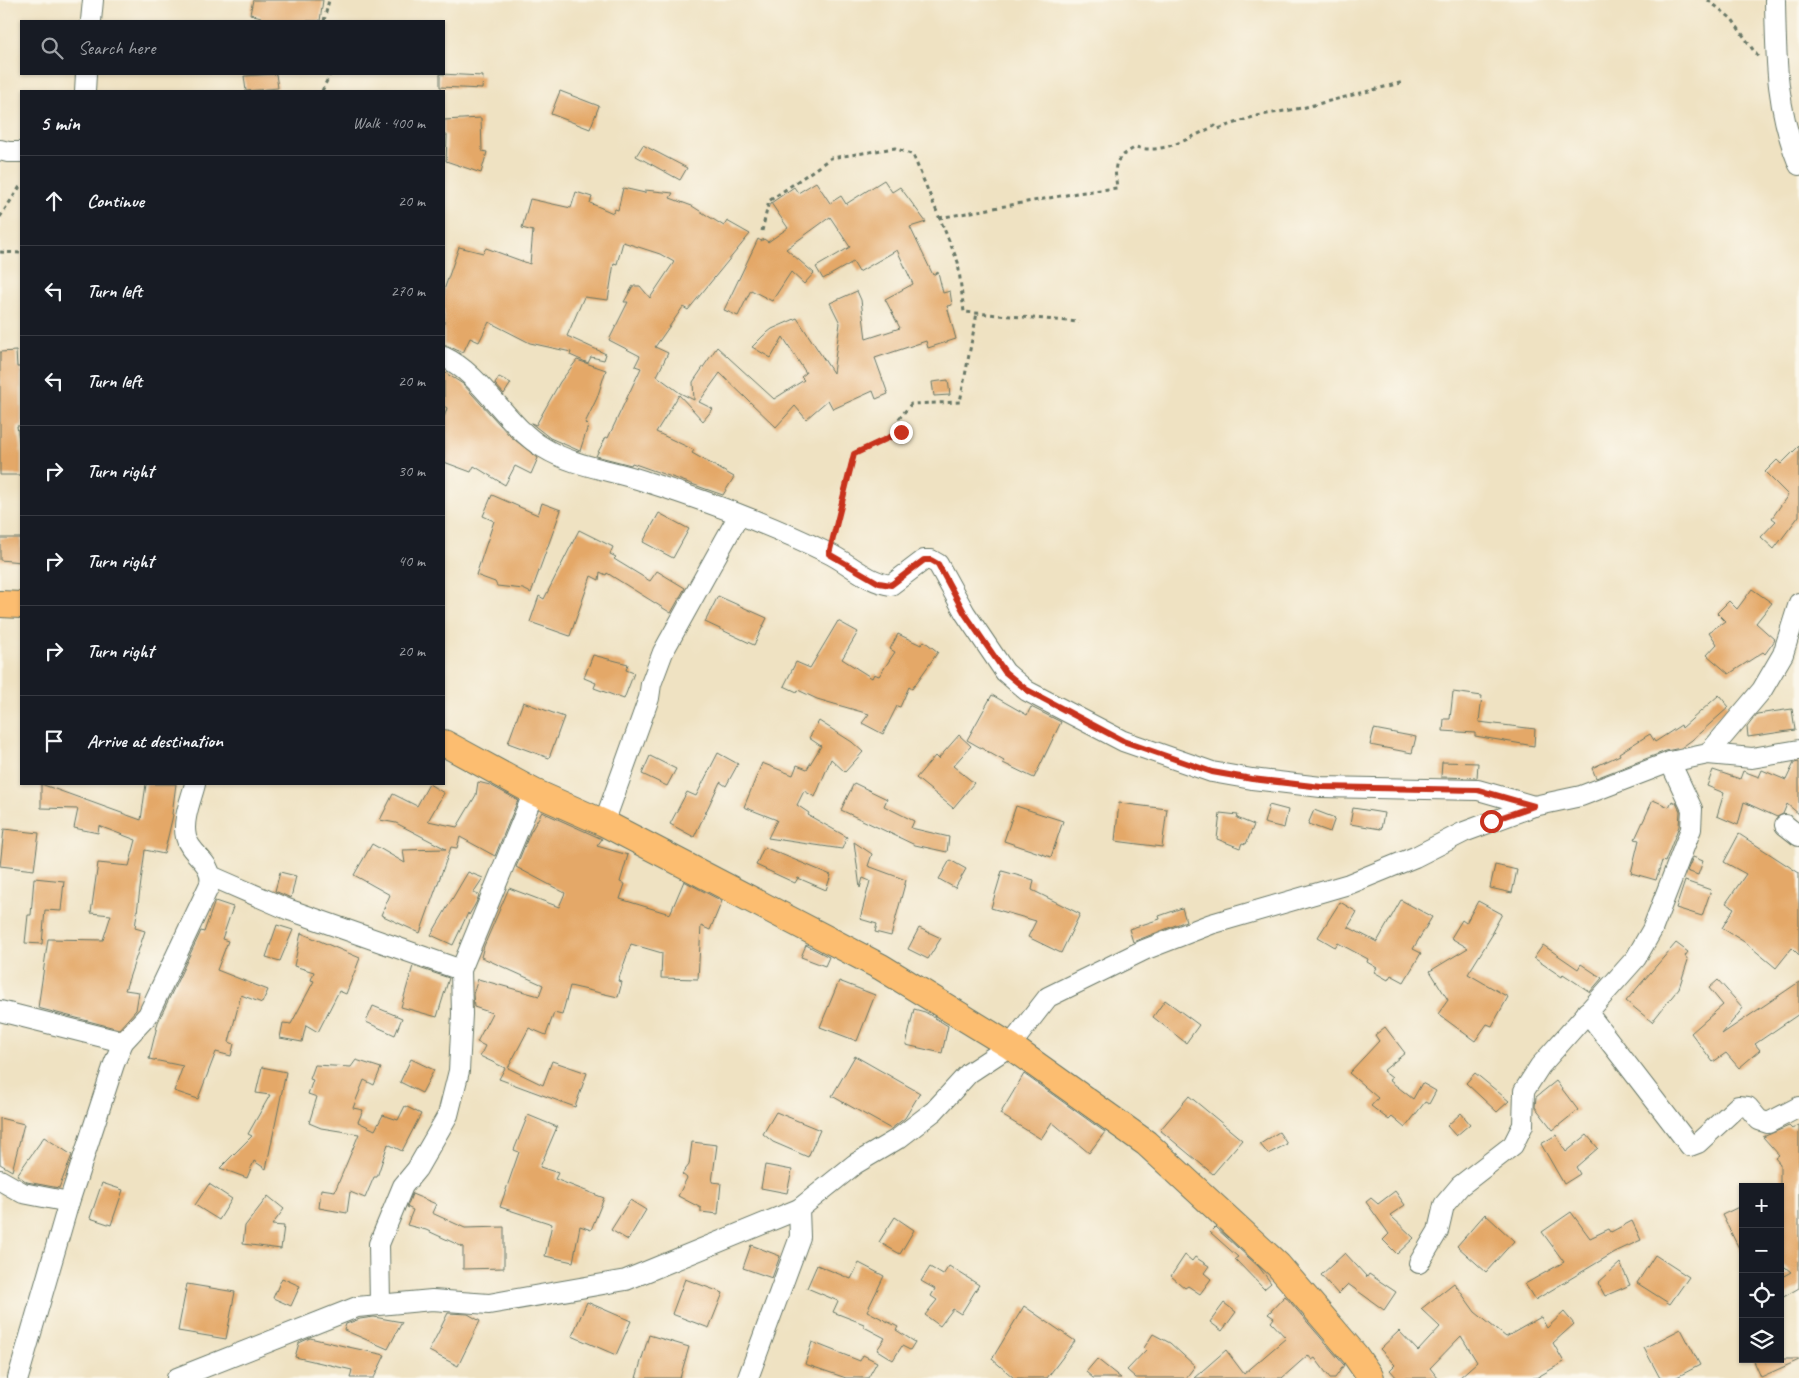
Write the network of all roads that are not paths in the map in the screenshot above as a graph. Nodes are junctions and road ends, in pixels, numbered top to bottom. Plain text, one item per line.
1 (92, 0) edge
2 (1775, 0) edge
3 (91, 20) edge
4 (86, 75) edge
5 (85, 90) edge
6 (0, 150) edge
7 (20, 152) edge
8 (1799, 165) edge
9 (445, 357) edge
10 (739, 515) junction
11 (1799, 603) edge
12 (0, 604) edge
13 (20, 605) edge
14 (445, 744) edge
15 (1799, 750) edge
16 (1708, 754) junction
17 (1670, 762) junction
18 (195, 785) edge
19 (534, 792) junction
20 (1534, 806) junction
21 (604, 823) junction
22 (211, 876) junction
23 (461, 970) junction
24 (0, 1011) edge
25 (1587, 1012) junction
26 (123, 1042) junction
27 (1010, 1046) junction
28 (1799, 1107) edge
29 (0, 1180) edge
30 (69, 1202) junction
31 (799, 1208) junction
32 (1419, 1263) dead end
33 (380, 1303) junction
34 (18, 1378) edge
35 (177, 1378) edge
36 (748, 1378) edge
37 (1371, 1378) edge

1 - 3 street
2 - 8 street
4 - 5 street
6 - 7 street
9 - 10 street
10 - 20 street
10 - 21 street
11 - 16 street
12 - 13 main road
14 - 19 main road
15 - 16 street
16 - 17 street
17 - 20 street
17 - 25 street
18 - 22 street
19 - 21 main road
19 - 23 street
20 - 27 street
21 - 27 main road
22 - 23 street
22 - 26 street
23 - 33 street
24 - 26 street
25 - 28 street
25 - 32 street
26 - 30 street
27 - 31 street
27 - 37 main road
29 - 30 street
30 - 34 street
31 - 33 street
31 - 36 street
33 - 35 street

